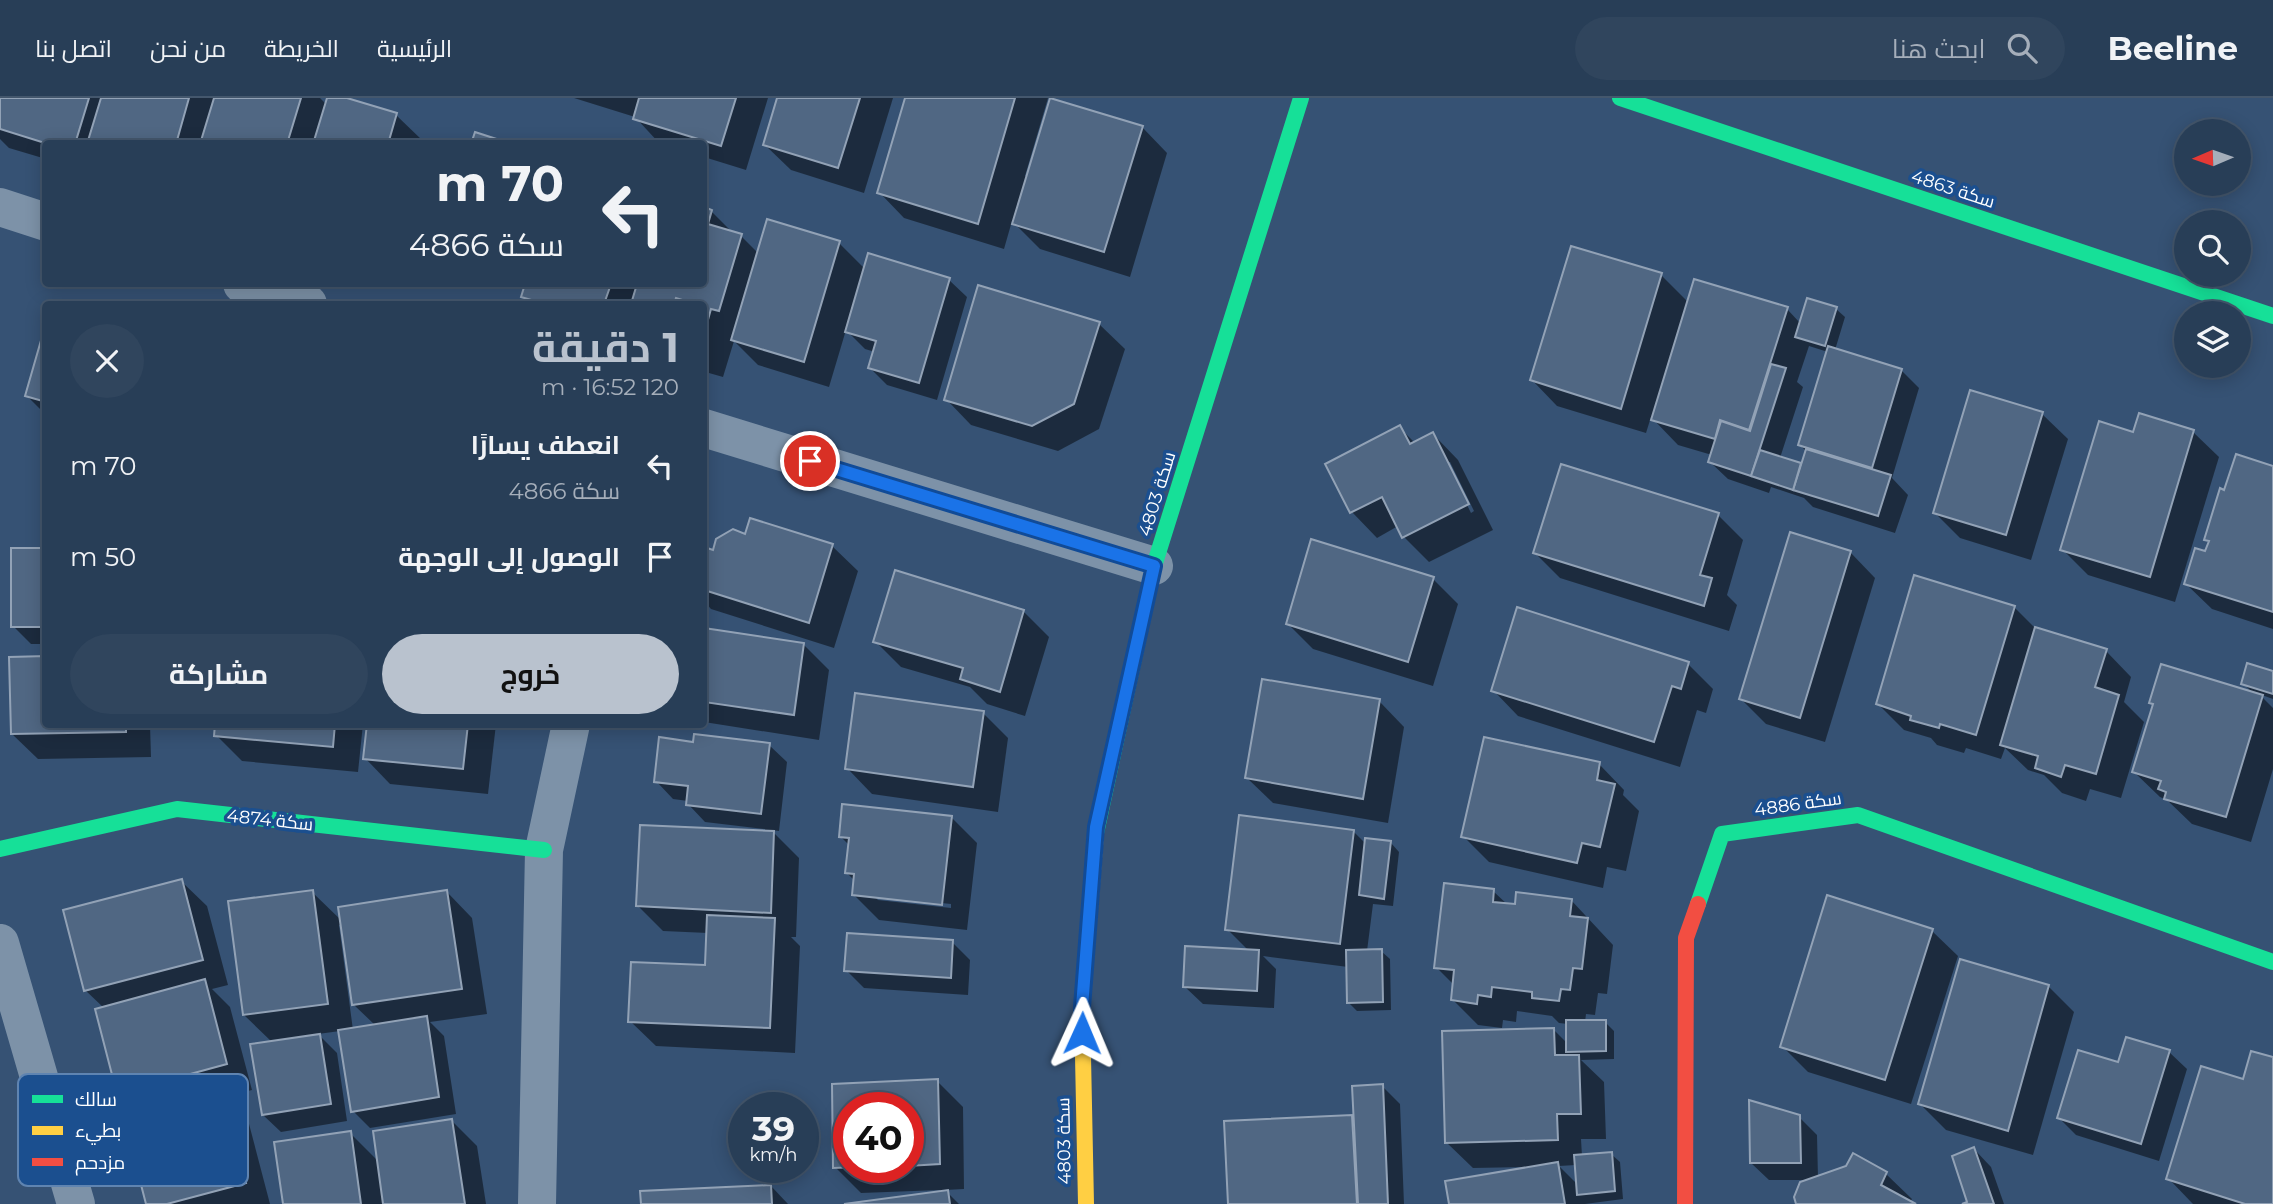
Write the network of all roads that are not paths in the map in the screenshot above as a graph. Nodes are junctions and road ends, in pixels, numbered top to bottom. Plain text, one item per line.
1 (1301, 98) edge
2 (1620, 98) edge
3 (0, 207) edge
4 (42, 221) edge
5 (252, 287) edge
6 (298, 301) edge
7 (2273, 316) edge
8 (707, 429) edge
9 (1154, 566) junction
10 (570, 728) edge
11 (0, 849) edge
12 (544, 850) junction
13 (0, 943) edge
14 (2273, 962) edge
15 (38, 1074) edge
16 (71, 1186) edge
17 (76, 1204) edge
18 (537, 1204) edge
19 (1086, 1204) edge
20 (1685, 1204) edge

1 - 9 street, سكة 4803
2 - 7 street, سكة 4863
3 - 4 street
5 - 6 street
8 - 9 street
9 - 19 street, سكة 4803
10 - 12 street
11 - 12 street, سكة 4874
12 - 18 street
13 - 15 street
14 - 20 street, سكة 4886
16 - 17 street

